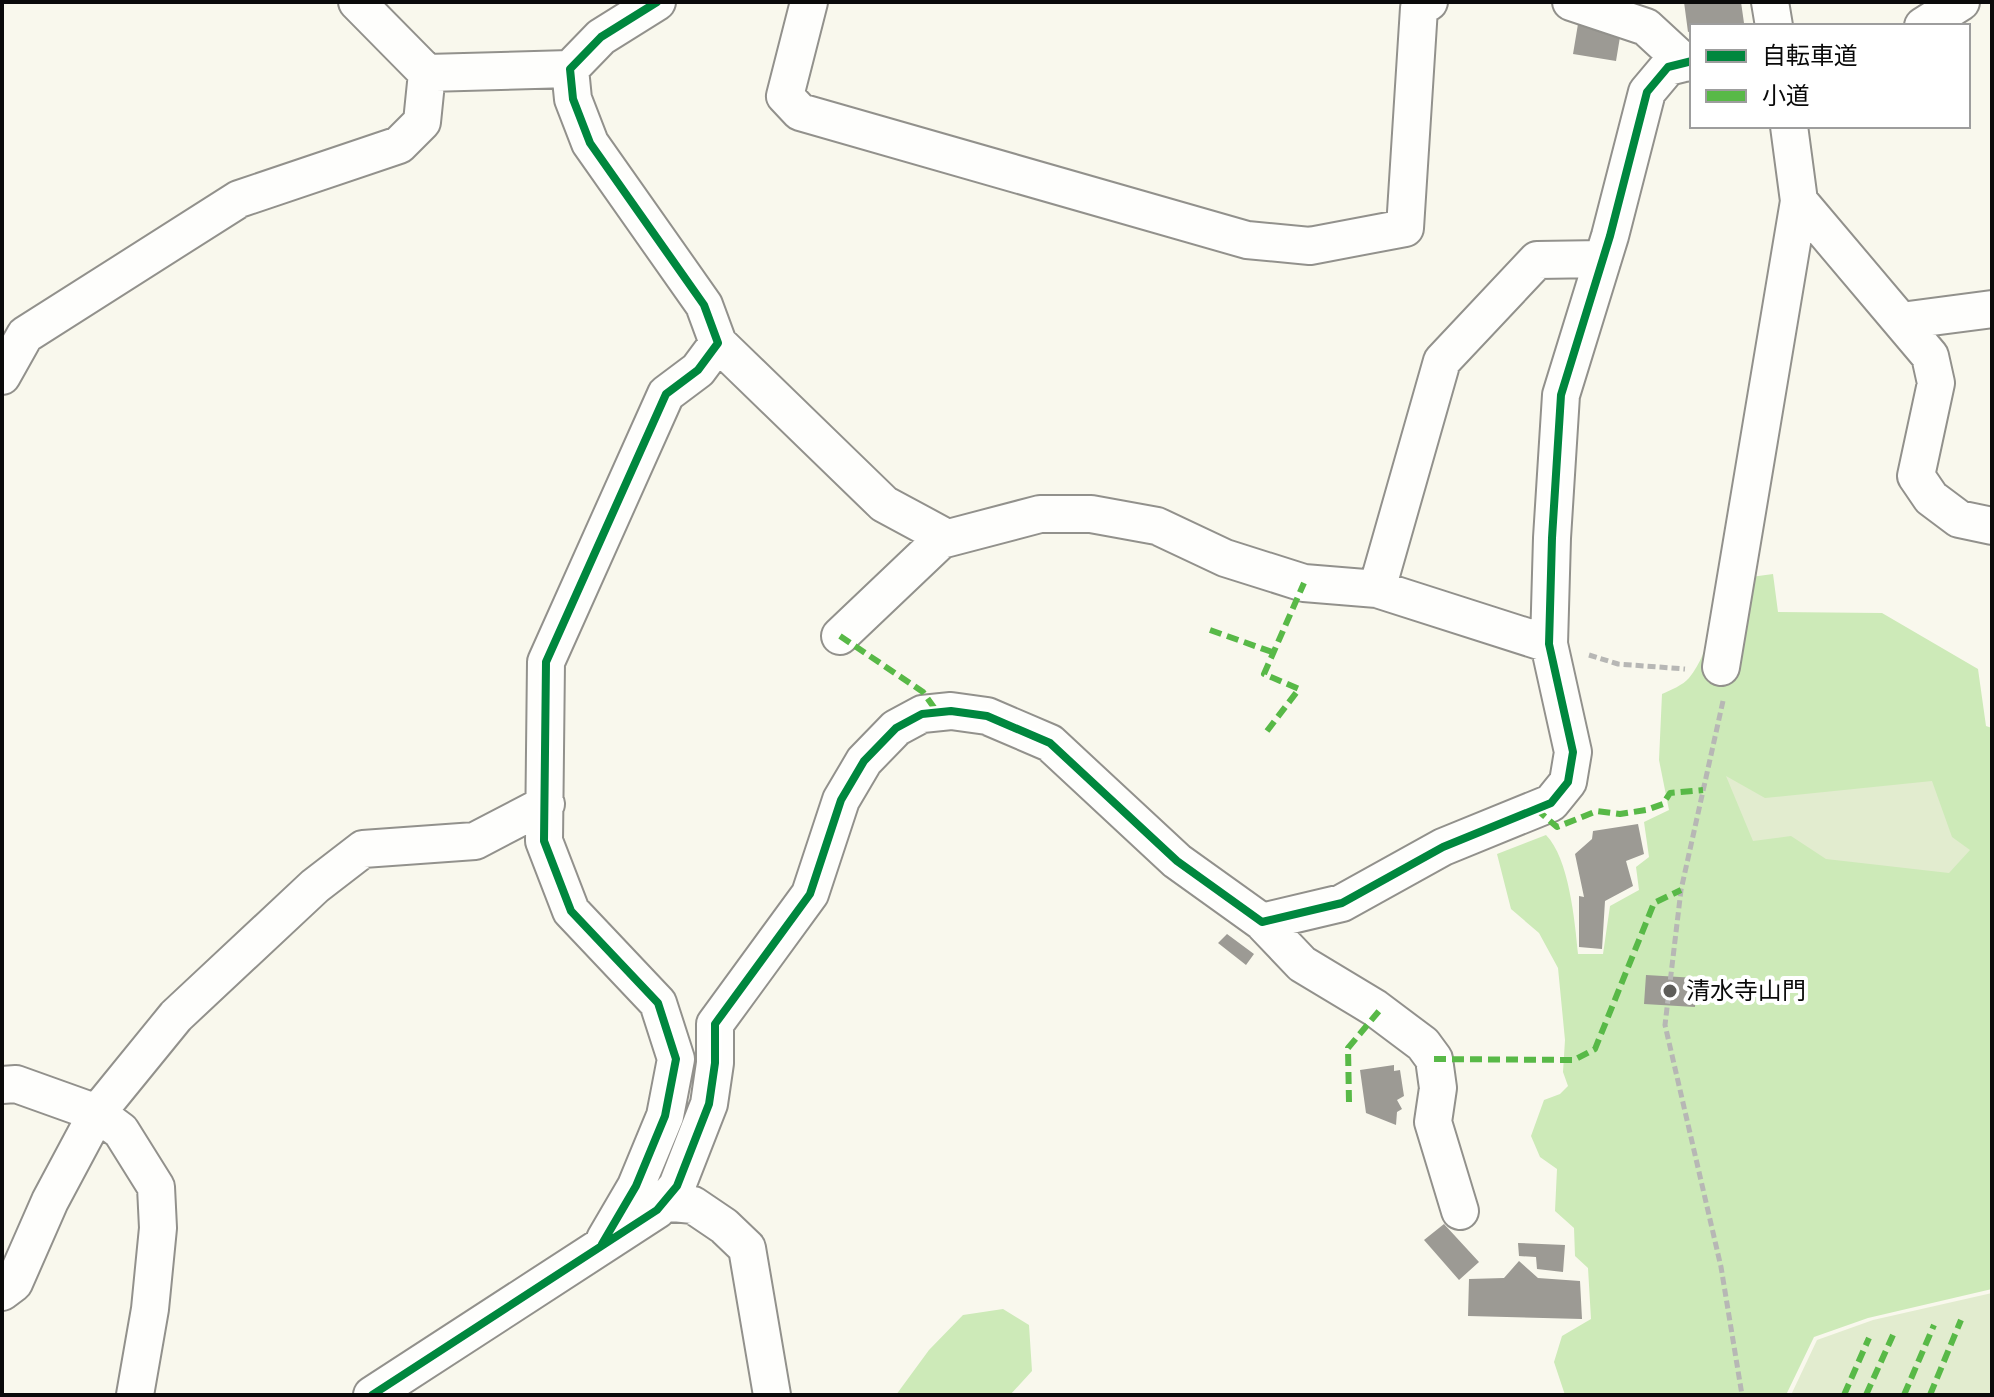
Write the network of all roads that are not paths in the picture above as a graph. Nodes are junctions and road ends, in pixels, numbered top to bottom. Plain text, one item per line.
1 (357, 2) edge
2 (657, 2) edge
3 (809, 2) edge
4 (1571, 2) edge
5 (1770, 2) edge
6 (1961, 2) edge
7 (1424, 5) edge
8 (1774, 24) edge
9 (1926, 24) edge
10 (1688, 62) edge
11 (570, 69) junction
12 (427, 73) junction
13 (1789, 128) edge
14 (1799, 201) junction
15 (1603, 259) junction
16 (1992, 309) edge
17 (1901, 321) junction
18 (718, 343) junction
19 (2, 376) edge
20 (1992, 526) edge
21 (947, 538) junction
22 (1377, 589) junction
23 (840, 636) dead end
24 (1549, 644) junction
25 (1721, 667) road end
26 (546, 804) junction
27 (1262, 922) junction
28 (2, 1085) edge
29 (97, 1113) junction
30 (663, 1202) junction
31 (1460, 1211) dead end
32 (600, 1247) junction
33 (2, 1292) edge
34 (135, 1395) edge
35 (372, 1395) edge
36 (772, 1395) edge

1 - 12 street
2 - 11 street
3 - 7 street
4 - 10 street
5 - 8 street
6 - 9 street
10 - 15 street
11 - 12 street
11 - 18 street
12 - 19 street
13 - 14 street
14 - 17 street
14 - 25 street
15 - 22 street
15 - 24 street
16 - 17 street
17 - 20 street
18 - 21 street
18 - 26 street
21 - 22 street
21 - 23 street
22 - 24 street
24 - 27 street
26 - 29 street
26 - 32 street
27 - 30 street
27 - 31 street
28 - 29 street
29 - 33 street
29 - 34 street
30 - 32 street
30 - 36 street
32 - 35 street

